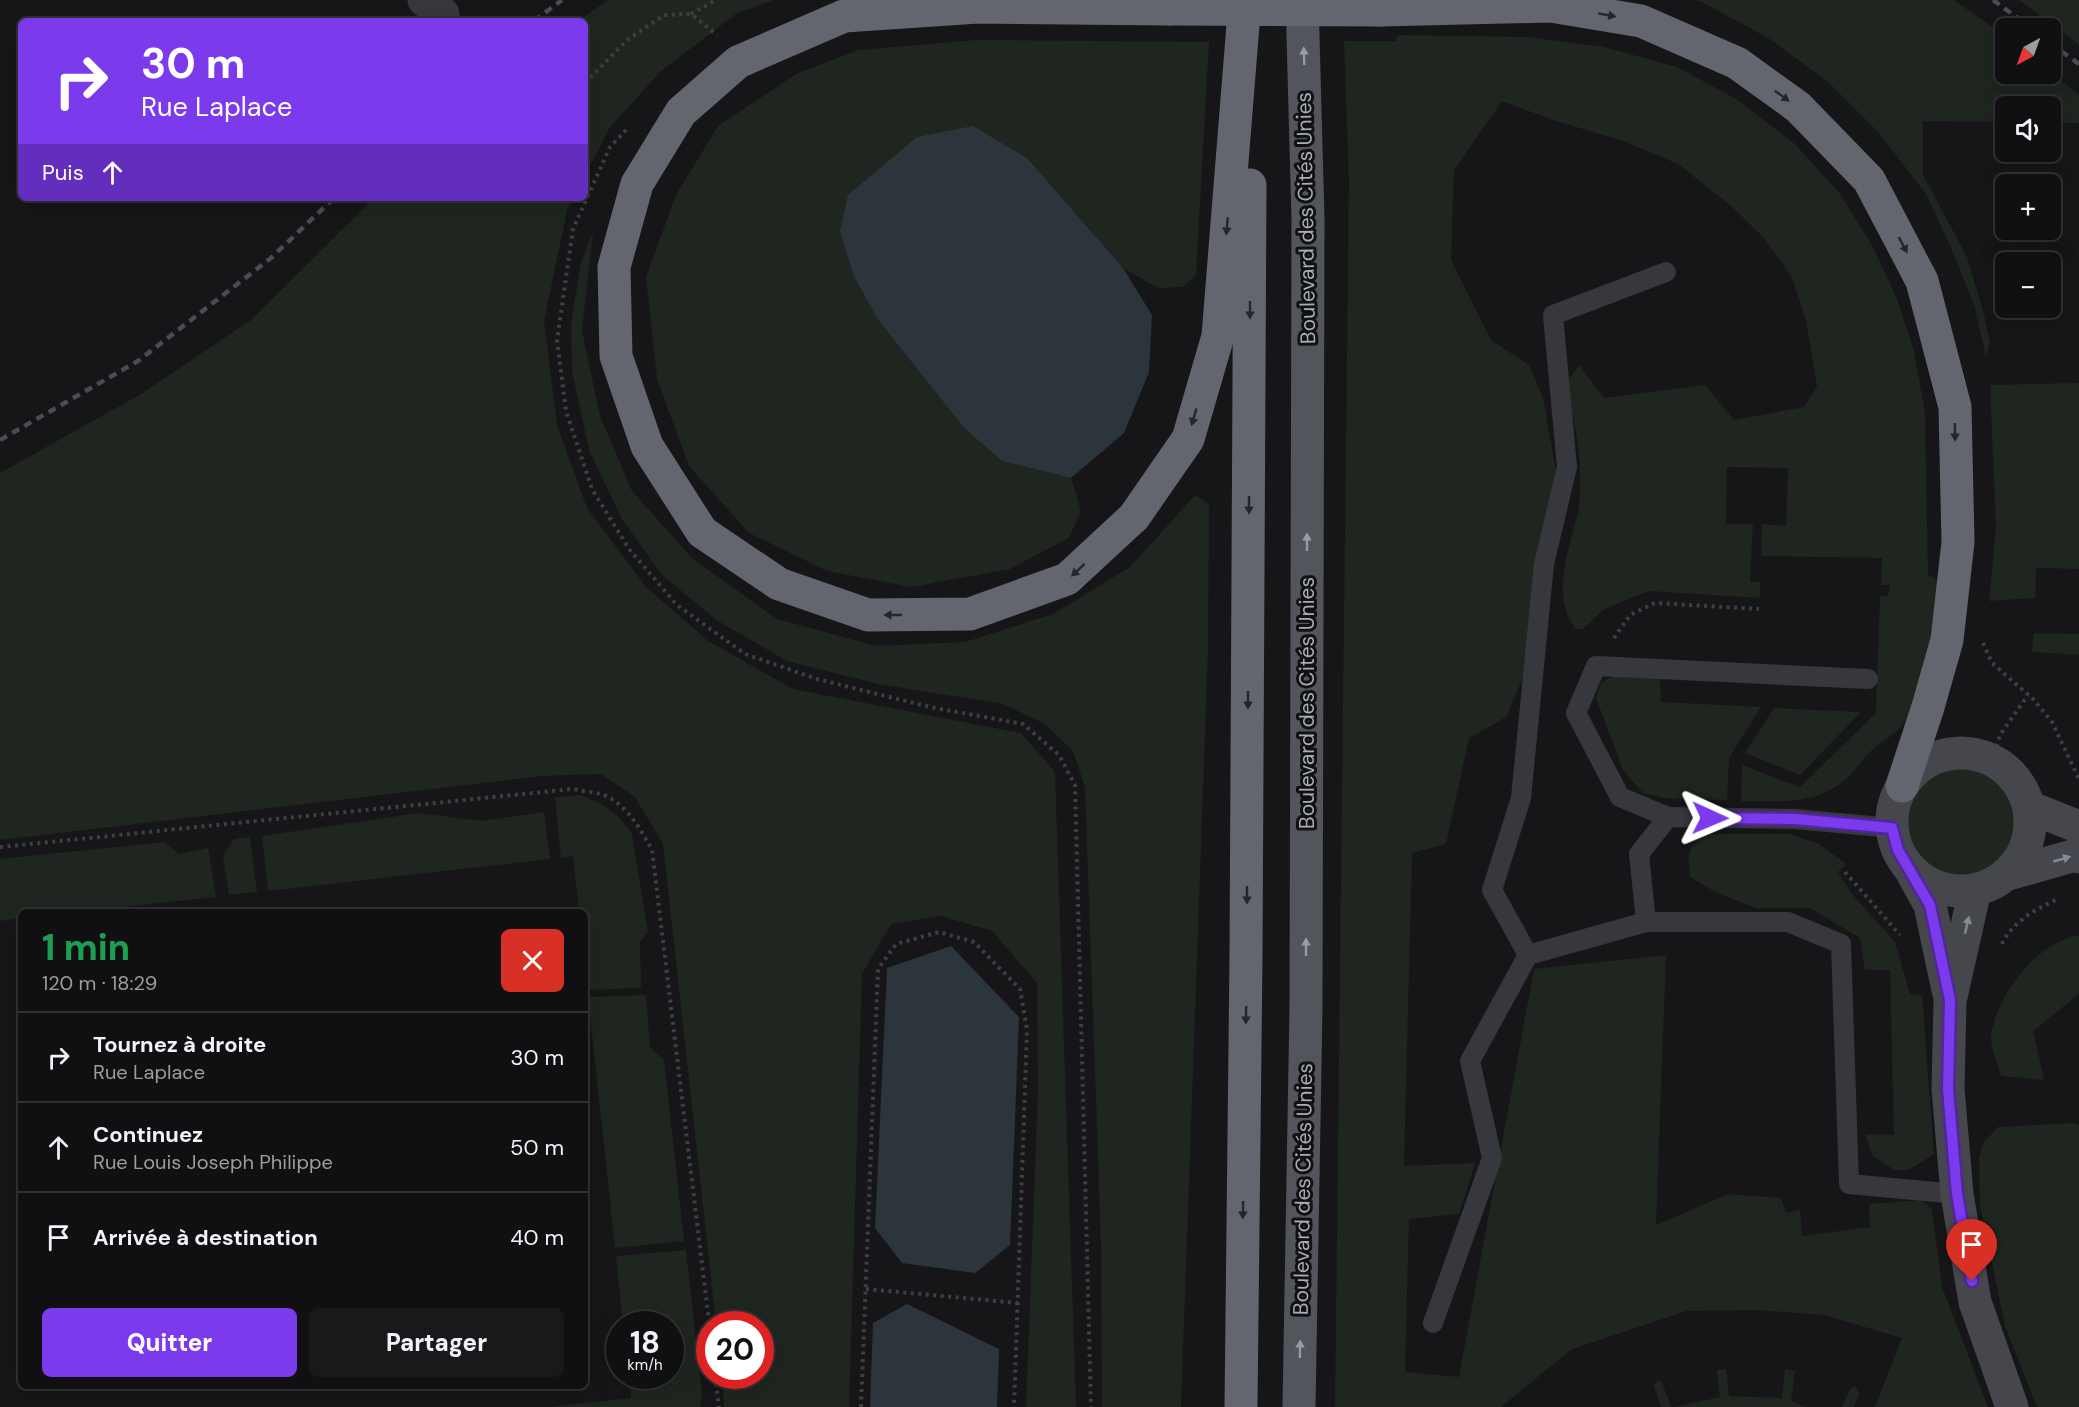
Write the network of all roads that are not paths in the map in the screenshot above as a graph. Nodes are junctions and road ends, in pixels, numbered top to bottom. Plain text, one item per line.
1 (1245, 0) edge
2 (1251, 0) edge
3 (1302, 0) edge
4 (1666, 272) dead end
5 (1868, 679) dead end
6 (1902, 786) junction
7 (2029, 807) junction
8 (1668, 817) junction
9 (2079, 827) edge
10 (1892, 828) junction
11 (2079, 857) edge
12 (1910, 868) junction
13 (2005, 875) junction
14 (1975, 891) junction
15 (1646, 922) junction
16 (1528, 955) junction
17 (1950, 1000) junction
18 (1957, 1194) junction
19 (1433, 1323) dead end
20 (1241, 1407) edge
21 (1299, 1407) edge
22 (2012, 1407) edge

1 -> 6 highway, bridge
2 -> 20 highway
21 -> 3 main road, Boulevard des Cités Unies
4 - 16 lane
5 - 8 lane
6 - 7 main road
6 - 10 main road
7 - 9 main road
7 - 13 main road
8 - 10 lane
8 - 15 lane
10 - 12 main road
13 -> 11 main road
12 - 14 main road
12 - 17 main road
13 - 14 main road
17 -> 14 main road
15 - 16 lane
15 - 18 lane
16 - 19 lane
17 - 18 main road
18 - 22 main road

